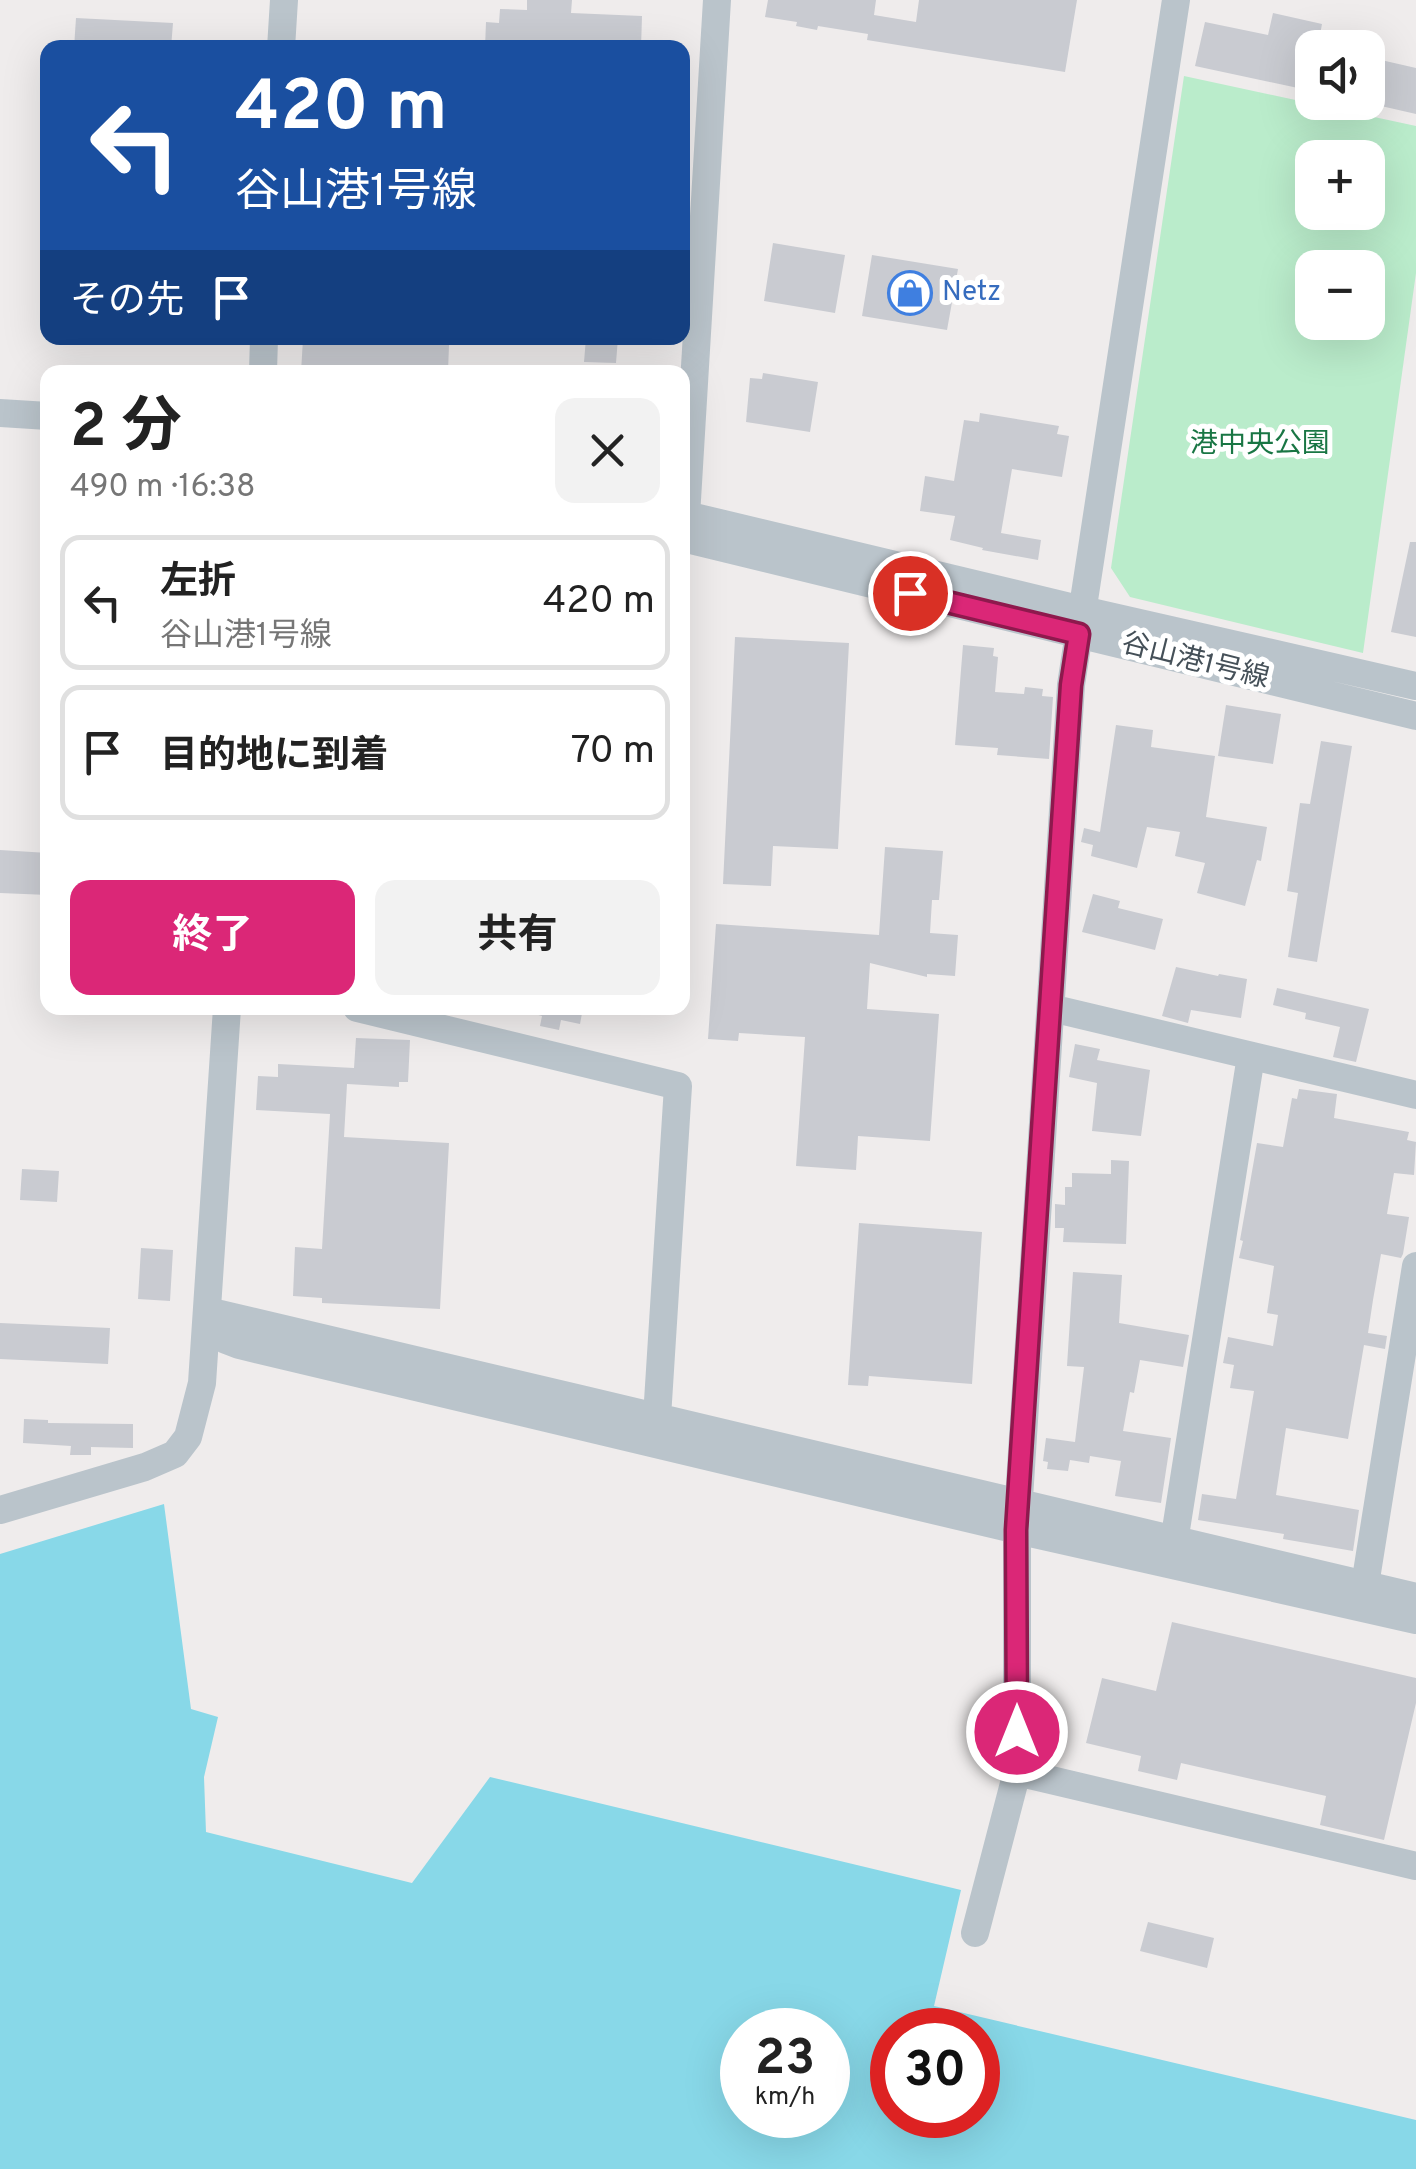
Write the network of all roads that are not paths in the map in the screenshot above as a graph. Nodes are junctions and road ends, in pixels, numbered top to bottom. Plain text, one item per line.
1 (284, 0) edge
2 (717, 0) edge
3 (1176, 0) edge
4 (282, 40) edge
5 (0, 413) edge
6 (40, 416) edge
7 (690, 430) edge
8 (690, 527) edge
9 (1081, 622) junction
10 (1416, 686) edge
11 (1416, 716) edge
12 (1050, 1008) junction
13 (227, 1015) edge
14 (386, 1015) edge
15 (1251, 1056) junction
16 (1416, 1095) edge
17 (1416, 1266) edge
18 (208, 1311) junction
19 (657, 1430) junction
20 (0, 1510) edge
21 (1018, 1518) junction
22 (1174, 1542) junction
23 (1365, 1585) junction
24 (1416, 1596) edge
25 (1416, 1620) edge
26 (1017, 1772) junction
27 (1416, 1866) edge
28 (975, 1933) dead end

1 - 4 street
2 - 7 street
3 - 9 street
5 - 6 street
8 - 9 street, 谷山港1号線
9 - 10 street, 谷山港1号線
9 - 11 street, 谷山港1号線
9 - 12 street
12 - 15 street
12 - 21 street
13 - 18 street
14 - 19 street
15 - 16 street
15 - 22 street
17 - 23 street
18 - 19 street
18 - 20 street
19 - 21 street
21 - 22 street
21 - 25 street
21 - 26 street
22 - 23 street
23 - 24 street
26 - 27 street
26 - 28 street

